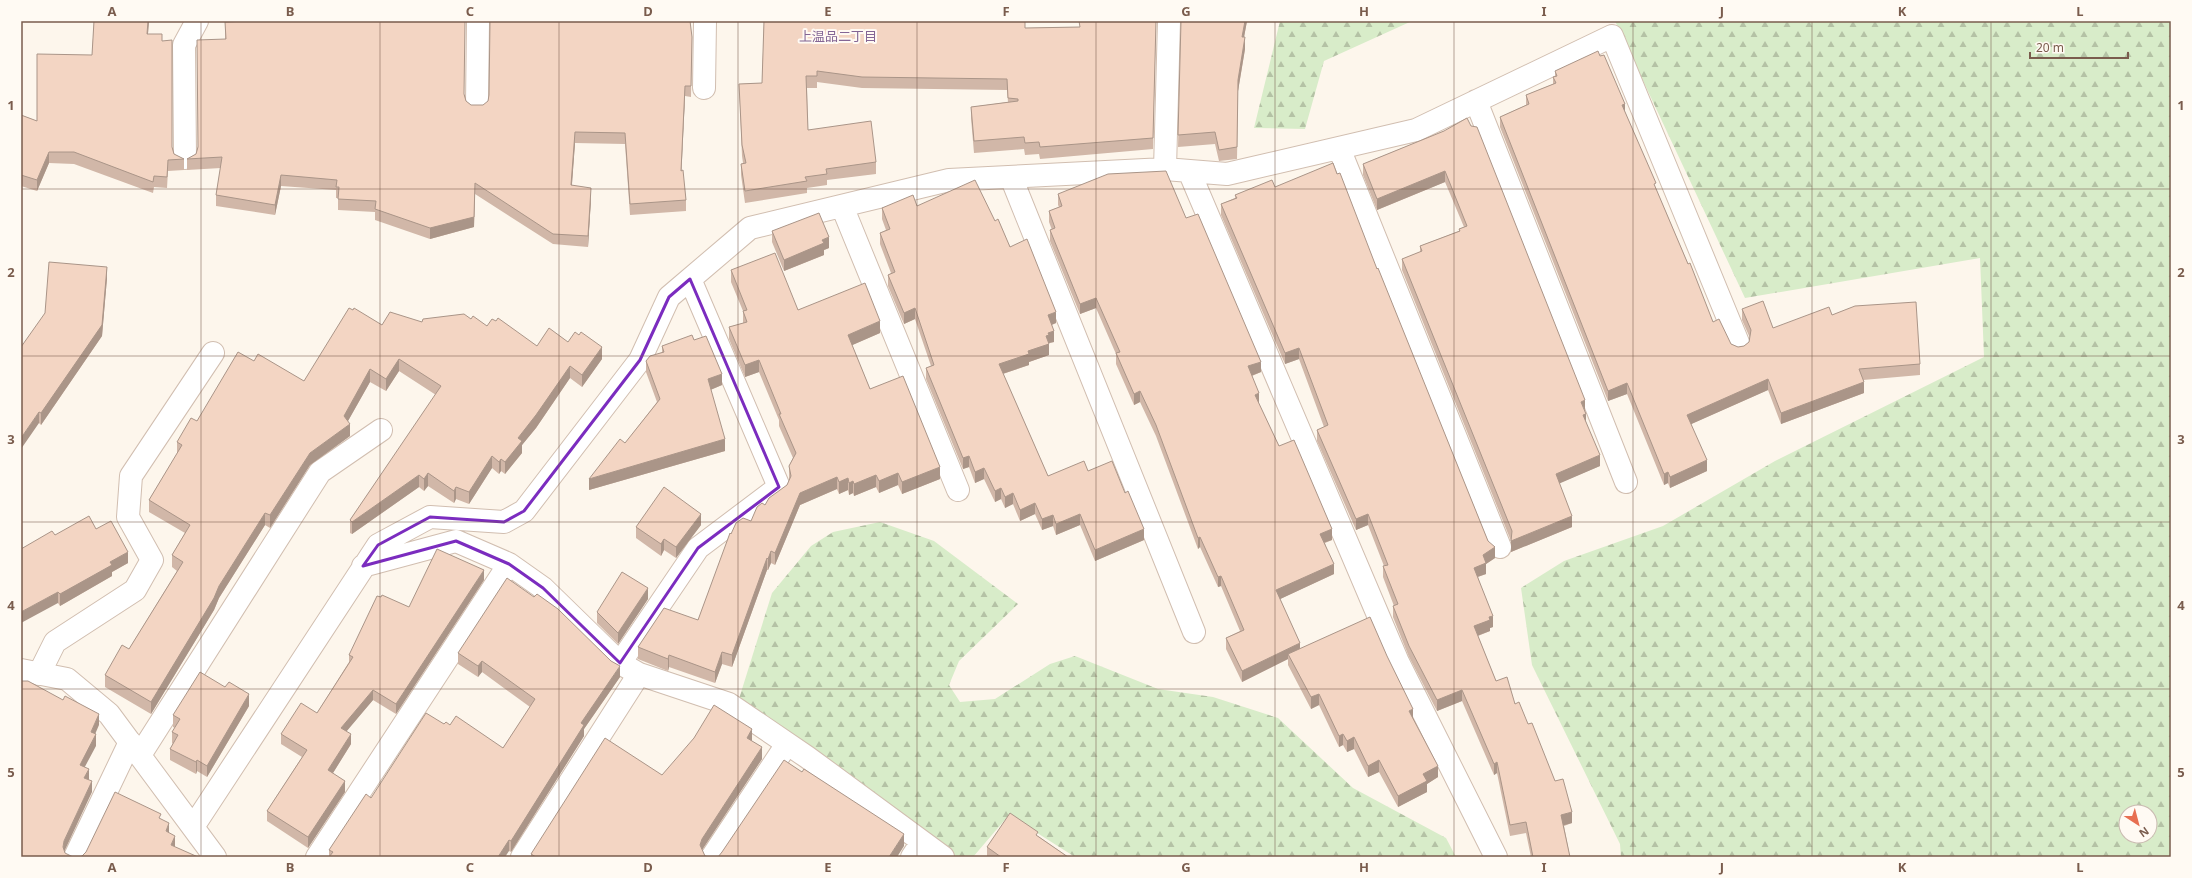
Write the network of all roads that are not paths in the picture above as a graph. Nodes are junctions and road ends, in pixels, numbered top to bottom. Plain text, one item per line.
1 (197, 21) edge
2 (478, 21) edge
3 (705, 21) edge
4 (1169, 21) edge
5 (704, 88) dead end
6 (1476, 101) junction
7 (477, 105) edge
8 (1339, 148) junction
9 (185, 158) edge
10 (1165, 168) junction
11 (1189, 171) junction
12 (1011, 177) junction
13 (842, 206) junction
14 (690, 279) junction
15 (1740, 346) edge
16 (213, 353) dead end
17 (381, 430) dead end
18 (1626, 482) dead end
19 (958, 490) dead end
20 (1500, 547) dead end
21 (509, 564) junction
22 (363, 566) junction
23 (1194, 632) dead end
24 (620, 663) junction
25 (30, 672) edge
26 (639, 674) junction
27 (787, 744) junction
28 (135, 748) junction
29 (193, 827) junction
30 (917, 849) edge
31 (75, 857) edge
32 (215, 857) edge
33 (317, 857) edge
34 (522, 857) edge
35 (712, 857) edge
36 (943, 857) edge
37 (1496, 857) edge

1 - 9 street
2 - 7 street
3 - 5 street
4 - 10 street
6 - 8 street
6 - 15 street
6 - 18 street
8 - 11 street
8 - 20 street
10 - 11 street
10 - 12 street
11 - 37 street
12 - 13 street
12 - 23 street
13 - 14 street
13 - 19 street
14 - 22 street
14 - 24 street
16 - 25 street
17 - 28 street
21 - 22 street
21 - 24 street
21 - 33 street
22 - 29 street
24 - 26 street
25 - 28 street
26 - 27 street
26 - 34 street
27 - 30 street
27 - 35 street
28 - 29 street
28 - 31 street
29 - 32 street
30 - 36 street

